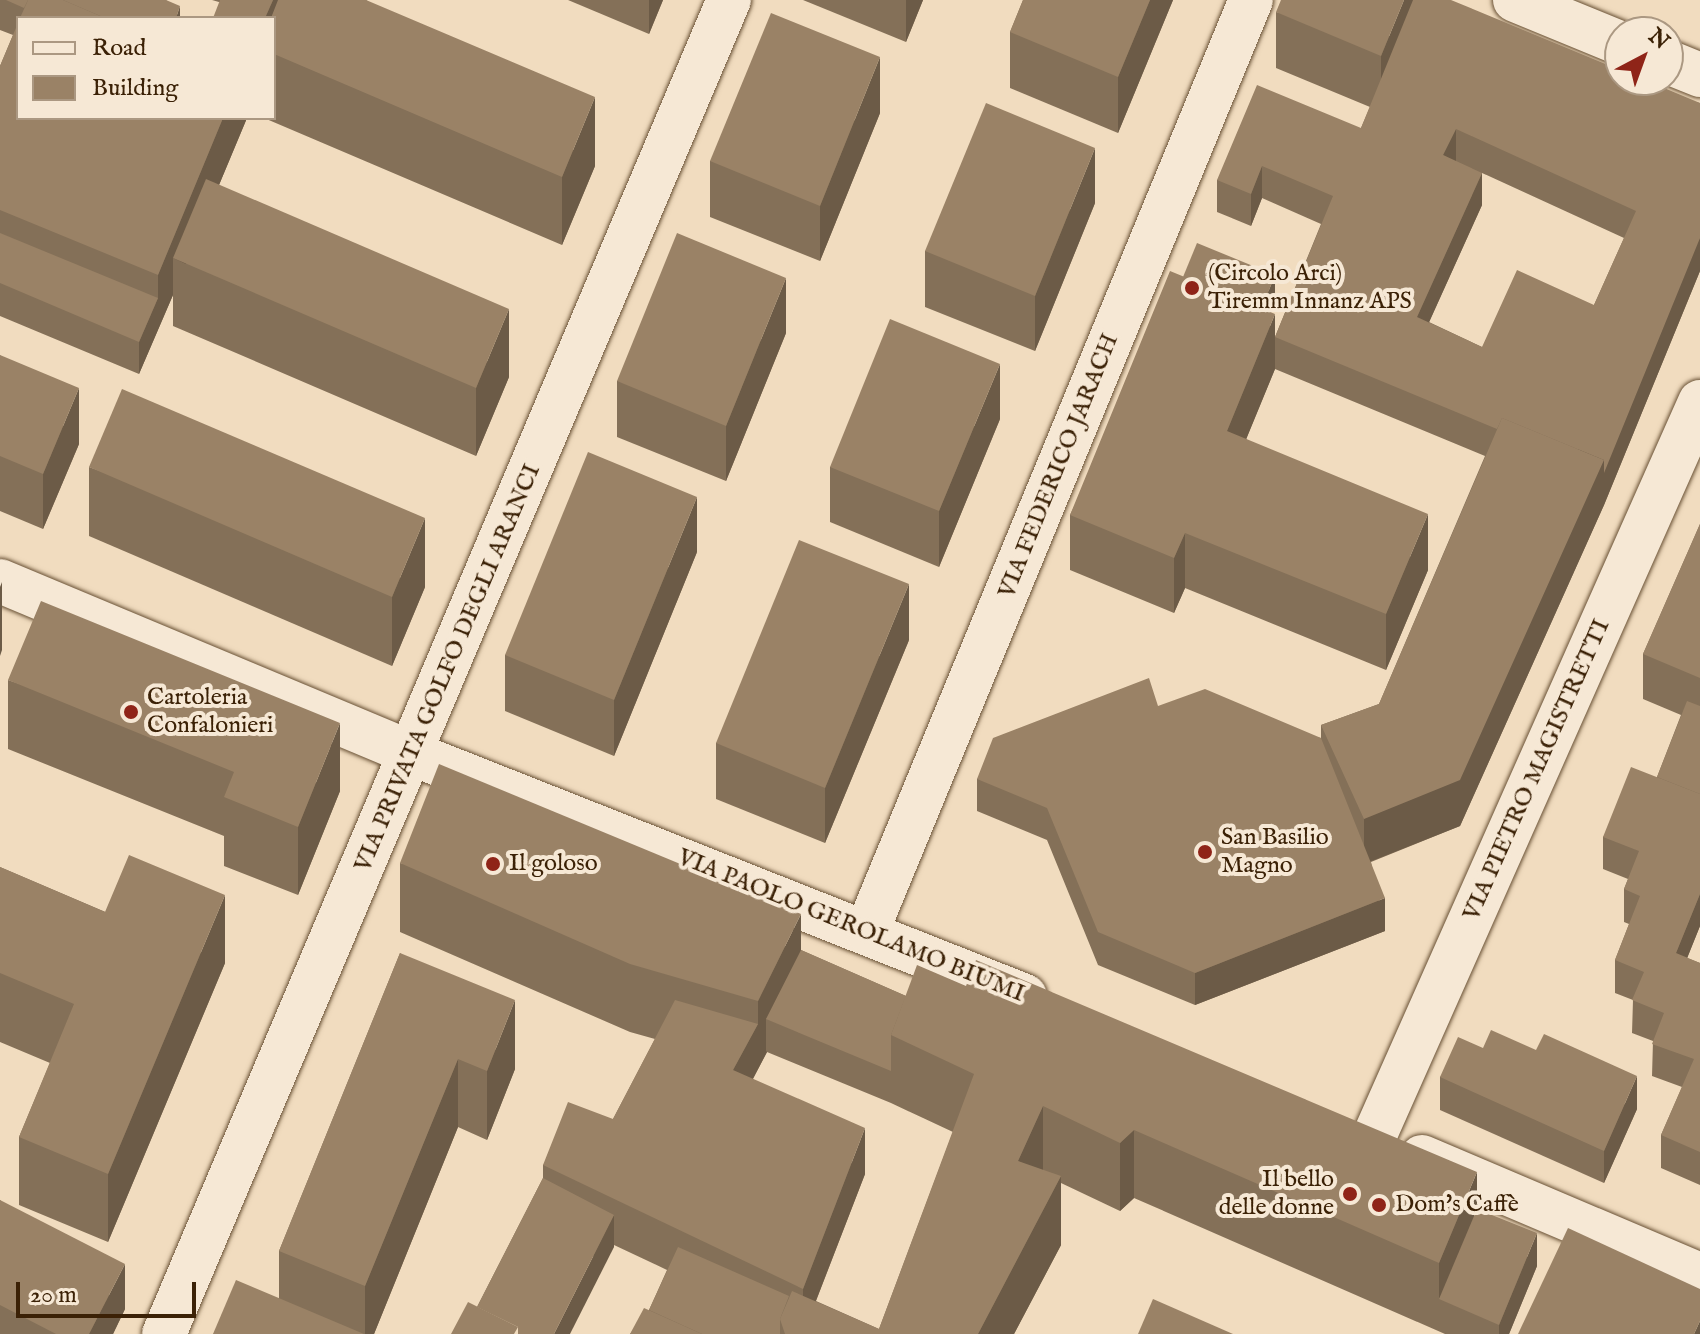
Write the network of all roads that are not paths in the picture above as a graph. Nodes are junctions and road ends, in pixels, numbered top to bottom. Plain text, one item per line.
1 (729, 0) edge
2 (1251, 0) edge
3 (1515, 0) edge
4 (1604, 36) edge
5 (1700, 402) edge
6 (0, 581) edge
7 (413, 754) junction
8 (867, 931) junction
9 (1070, 1014) edge
10 (1330, 1119) edge
11 (1374, 1137) junction
12 (1700, 1275) edge
13 (164, 1334) edge

1 - 7 street, VIA PRIVATA GOLFO DEGLI ARANCI
2 - 8 street, VIA FEDERICO JARACH
3 - 4 street
5 - 11 street, VIA PIETRO MAGISTRETTI
6 - 7 street, VIA PAOLO GEROLAMO BIUMI
7 - 8 street, VIA PAOLO GEROLAMO BIUMI
7 - 13 street, VIA PRIVATA GOLFO DEGLI ARANCI
8 - 9 street, VIA PAOLO GEROLAMO BIUMI
10 - 11 street
11 - 12 street

